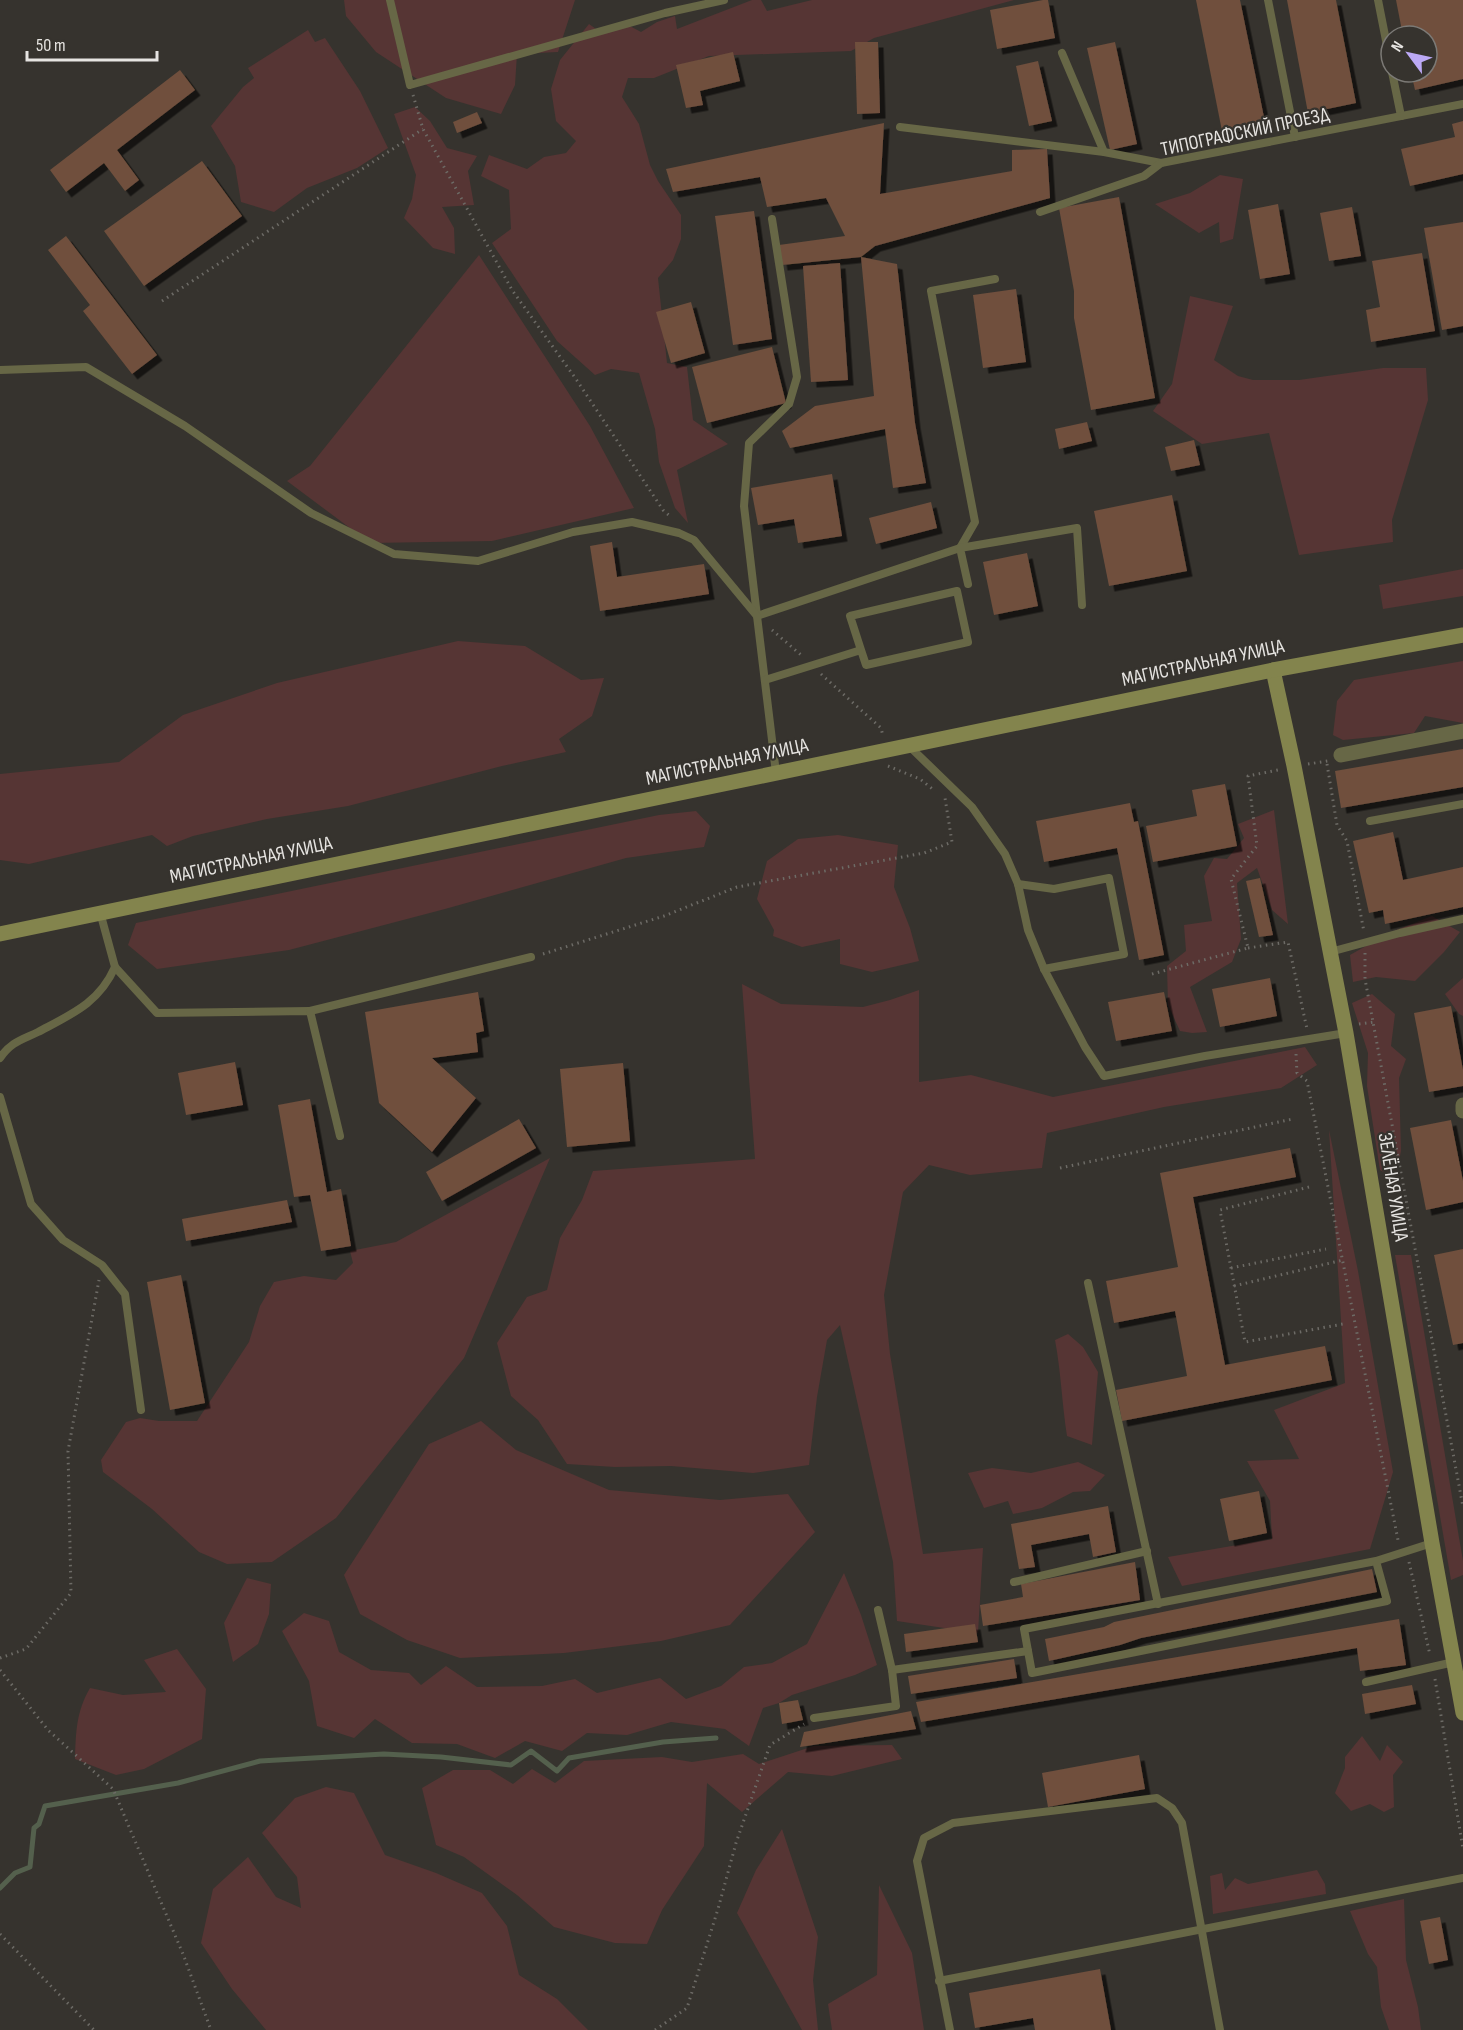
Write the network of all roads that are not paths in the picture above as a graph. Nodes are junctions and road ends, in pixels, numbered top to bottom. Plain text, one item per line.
1 (390, 0) edge
2 (724, 0) edge
3 (1268, 0) edge
4 (1378, 0) edge
5 (1383, 24) edge
6 (1062, 53) dead end
7 (1394, 84) edge
8 (1463, 104) edge
9 (1401, 116) junction
10 (900, 127) dead end
11 (1295, 137) junction
12 (1104, 152) junction
13 (1161, 163) junction
14 (1040, 212) dead end
15 (772, 219) dead end
16 (995, 279) dead end
17 (0, 370) edge
18 (960, 548) junction
19 (968, 584) dead end
20 (1082, 605) dead end
21 (757, 616) junction
22 (1463, 635) edge
23 (861, 650) junction
24 (1273, 670) junction
25 (765, 680) junction
26 (1463, 731) edge
27 (908, 746) junction
28 (1334, 758) road end
29 (776, 773) junction
30 (1463, 804) edge
31 (1370, 821) dead end
32 (1018, 884) junction
33 (100, 912) junction
34 (1463, 919) edge
35 (0, 934) edge
36 (1330, 952) junction
37 (531, 957) road end
38 (115, 967) junction
39 (1044, 969) junction
40 (310, 1011) junction
41 (1346, 1033) junction
42 (8, 1047) junction
43 (0, 1051) edge
44 (0, 1058) edge
45 (0, 1096) edge
46 (1463, 1105) edge
47 (1463, 1111) edge
48 (340, 1136) dead end
49 (1088, 1283) dead end
50 (141, 1410) dead end
51 (1431, 1543) junction
52 (1147, 1551) junction
53 (1376, 1561) junction
54 (1014, 1582) dead end
55 (1158, 1604) junction
56 (878, 1610) dead end
57 (1028, 1651) junction
58 (1454, 1662) junction
59 (892, 1670) junction
60 (1366, 1682) dead end
61 (1463, 1713) edge
62 (814, 1718) road end
63 (1463, 1878) edge
64 (1203, 1929) junction
65 (939, 1981) junction
66 (950, 2030) edge
67 (1220, 2030) edge

1 - 2 lane
3 - 11 lane
4 - 5 lane
6 - 12 lane
7 - 9 lane
8 - 9 lane, ТИПОГРАФСКИЙ ПРОЕЗД
9 - 11 lane, ТИПОГРАФСКИЙ ПРОЕЗД
10 - 12 lane
11 - 13 lane, ТИПОГРАФСКИЙ ПРОЕЗД
12 - 13 lane
13 - 14 lane, ТИПОГРАФСКИЙ ПРОЕЗД
15 - 21 lane
16 - 18 lane
17 - 21 lane
18 - 19 lane
18 - 20 lane
18 - 21 lane
21 - 25 lane
22 - 24 main road, МАГИСТРАЛЬНАЯ УЛИЦА
23 - 23 lane
23 - 25 lane
24 - 27 main road, МАГИСТРАЛЬНАЯ УЛИЦА
24 - 36 main road, ЗЕЛЁНАЯ УЛИЦА
25 - 29 lane
26 - 28 street
27 - 29 main road, МАГИСТРАЛЬНАЯ УЛИЦА
27 - 32 lane
29 - 33 main road, МАГИСТРАЛЬНАЯ УЛИЦА
30 - 31 lane
32 - 39 lane
32 - 39 lane
33 - 35 main road, МАГИСТРАЛЬНАЯ УЛИЦА
33 - 38 lane
34 - 36 lane
36 - 41 main road, ЗЕЛЁНАЯ УЛИЦА
37 - 40 lane
38 - 40 lane
38 - 42 lane
39 - 41 lane
40 - 48 lane
41 - 51 main road, ЗЕЛЁНАЯ УЛИЦА
42 - 43 lane
42 - 44 lane
45 - 50 lane
46 - 47 street
49 - 52 lane
51 - 53 lane
51 - 58 main road, ЗЕЛЁНАЯ УЛИЦА
52 - 54 lane
52 - 55 lane
53 - 55 lane
53 - 57 lane
55 - 57 lane
56 - 59 lane
57 - 59 lane
58 - 60 lane
58 - 61 main road, ЗЕЛЁНАЯ УЛИЦА
59 - 62 lane
63 - 64 lane
64 - 65 lane
64 - 65 lane
64 - 67 lane
65 - 66 lane

